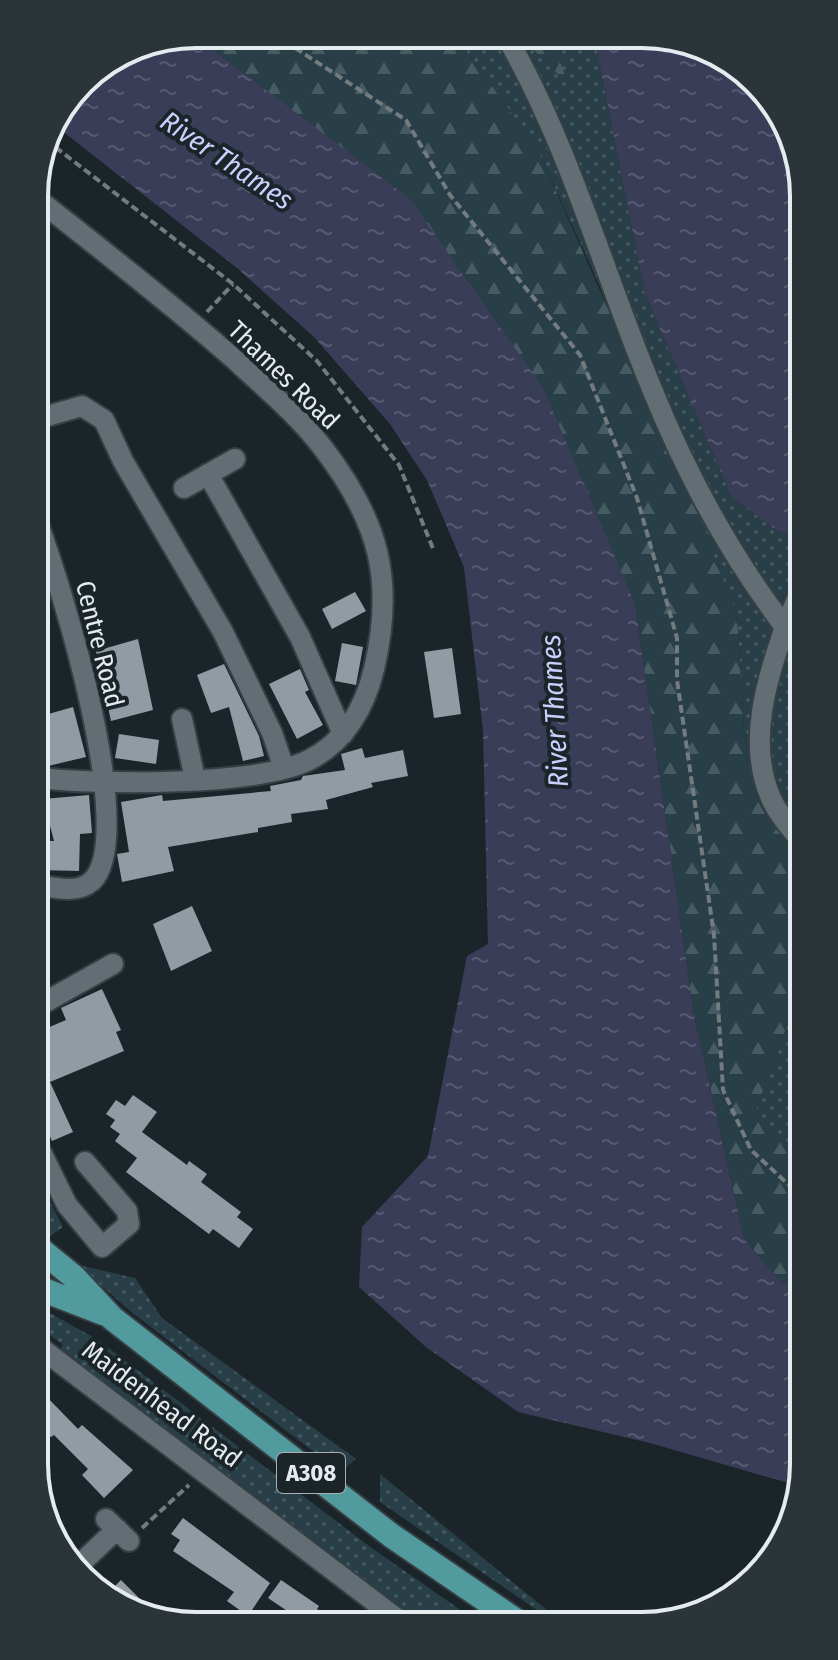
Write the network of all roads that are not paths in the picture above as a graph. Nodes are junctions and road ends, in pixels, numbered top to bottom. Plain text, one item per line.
1 (512, 48) edge
2 (48, 207) edge
3 (48, 416) edge
4 (235, 459) dead end
5 (208, 474) junction
6 (184, 488) dead end
7 (48, 557) edge
8 (790, 631) edge
9 (790, 637) edge
10 (182, 719) dead end
11 (343, 734) junction
12 (284, 768) junction
13 (48, 778) edge
14 (195, 779) junction
15 (103, 781) junction
16 (790, 826) edge
17 (48, 886) edge
18 (113, 964) dead end
19 (48, 1001) edge
20 (85, 1162) dead end
21 (48, 1166) edge
22 (48, 1256) edge
23 (48, 1292) edge
24 (112, 1318) junction
25 (48, 1353) edge
26 (117, 1529) road end
27 (84, 1560) edge
28 (388, 1612) edge
29 (503, 1612) edge

1 - 8 street
2 - 11 street, Thames Road
3 - 12 street
4 - 5 street
5 - 6 street
5 - 11 street
7 - 15 street, Centre Road
9 - 16 street
10 - 14 street
11 - 12 street, Thames Road
12 - 14 street, Thames Road
13 - 15 street, Thames Road
14 - 15 street, Thames Road
15 - 17 street, Centre Road
18 - 19 street
20 - 21 street
22 - 24 main road, Maidenhead Road / A308
23 - 24 main road, Maidenhead Road / A308
24 - 29 main road, Maidenhead Road / A308
25 - 28 street, Maidenhead Road
26 - 27 street

